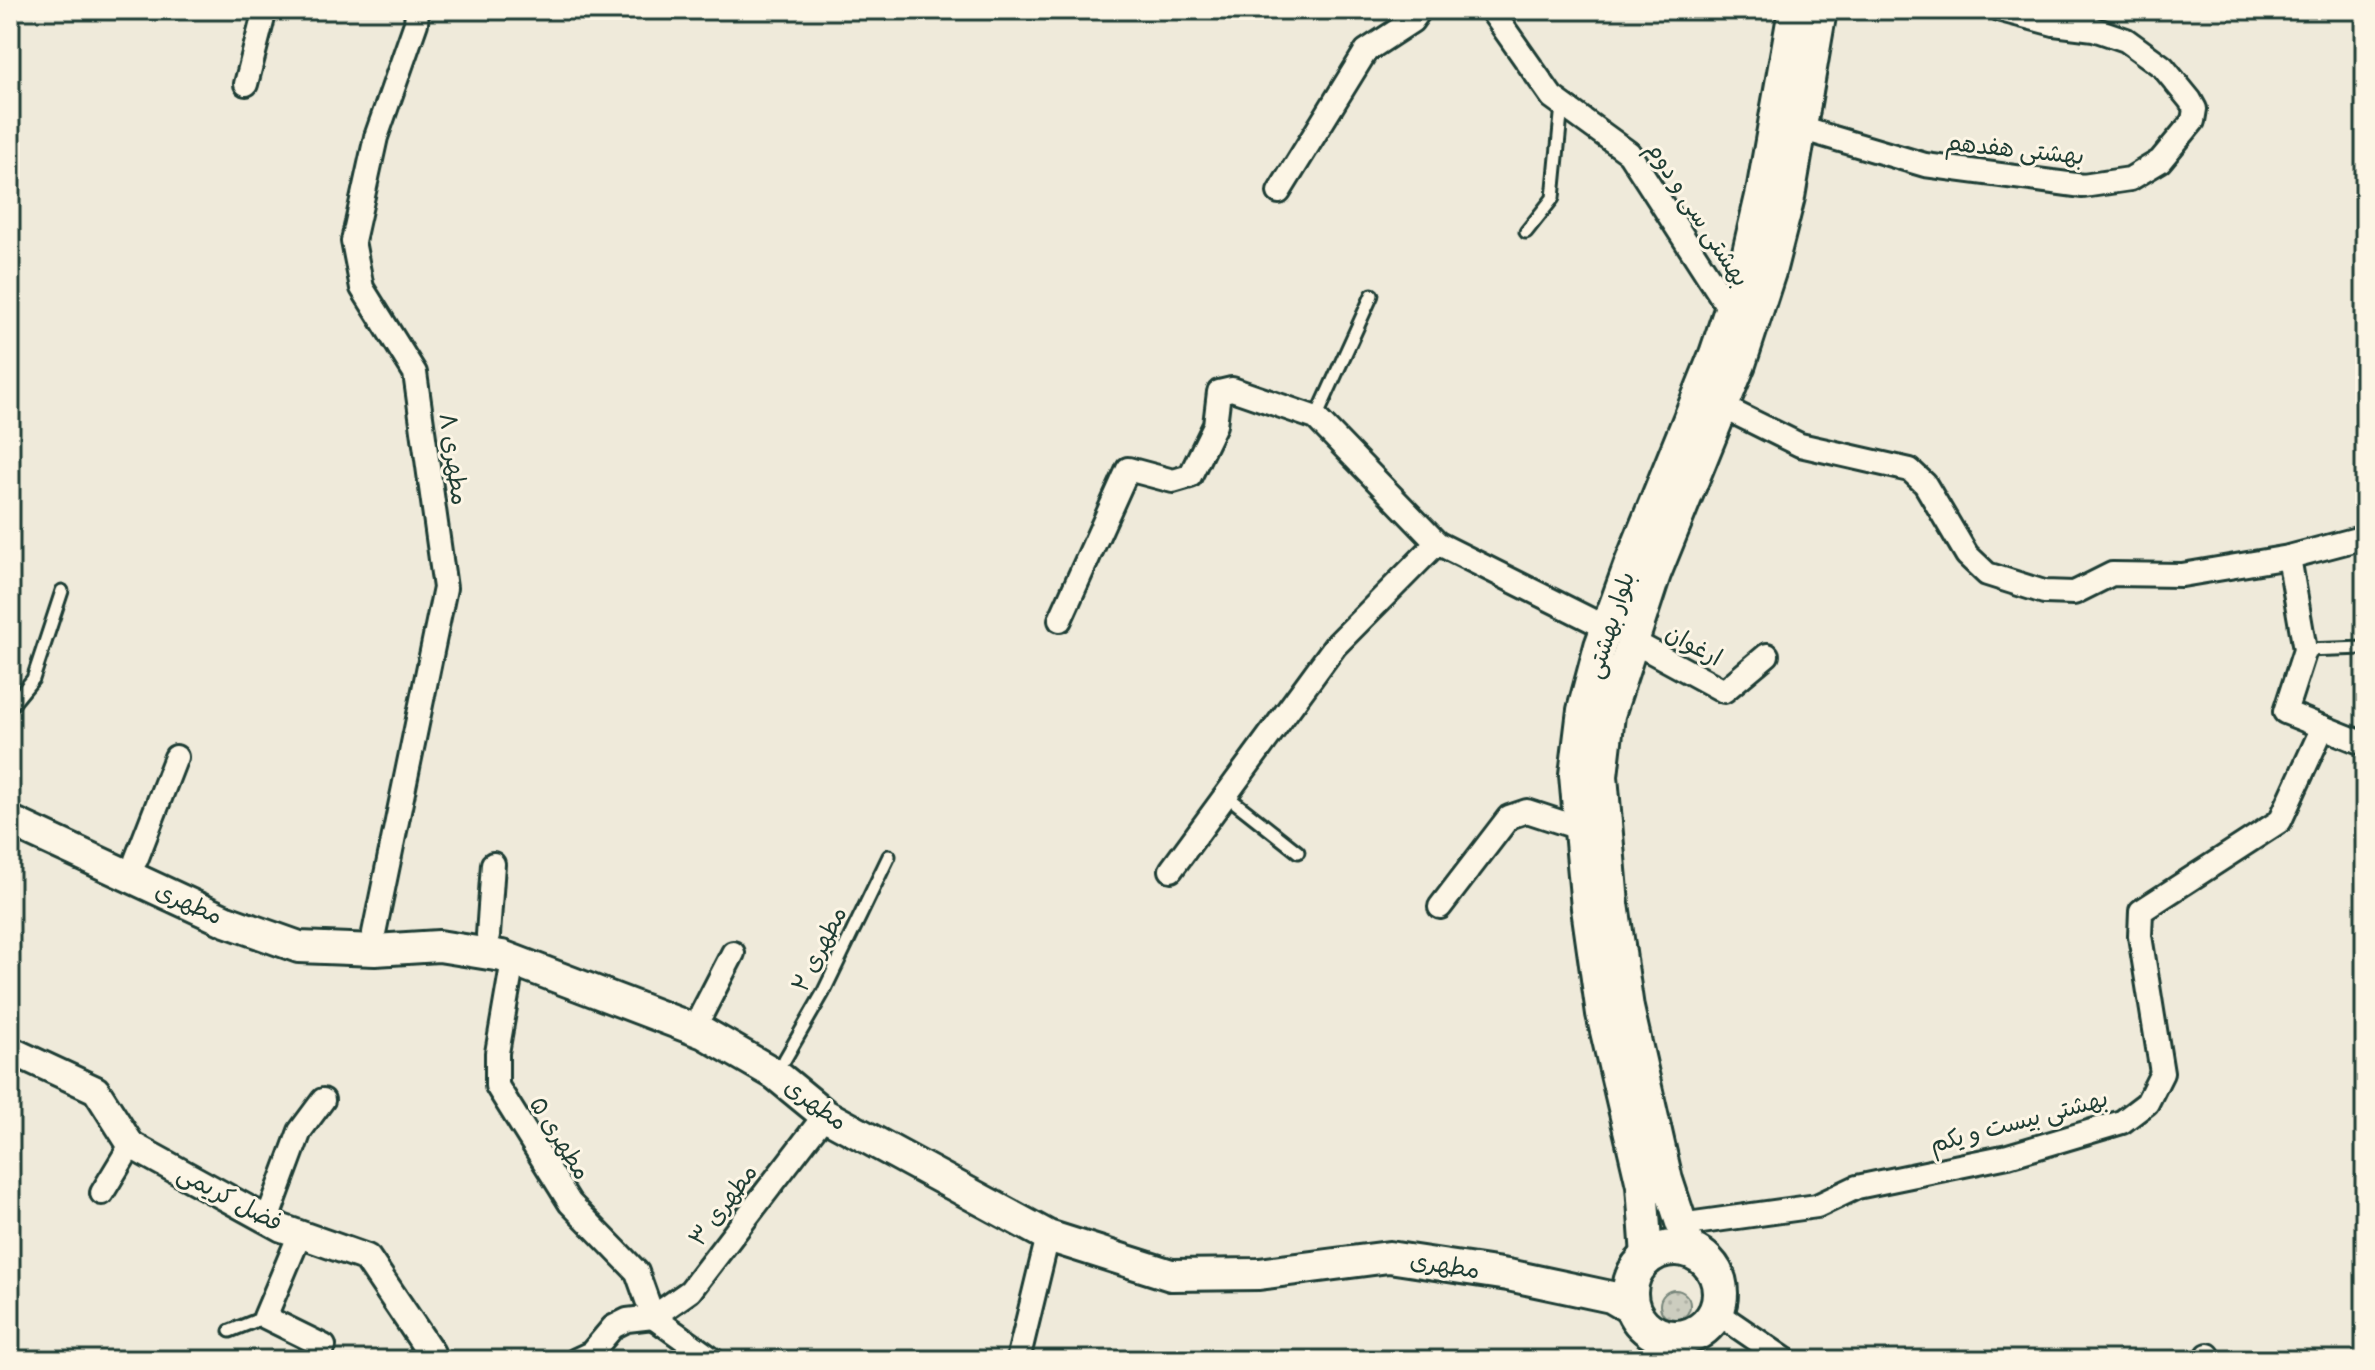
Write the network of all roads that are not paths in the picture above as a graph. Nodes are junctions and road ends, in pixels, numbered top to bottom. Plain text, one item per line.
1 (265, 10) edge
2 (417, 10) edge
3 (1420, 10) edge
4 (1491, 10) edge
5 (1794, 10) edge
6 (1821, 10) edge
7 (2001, 10) edge
8 (246, 84) dead end
9 (1562, 105) junction
10 (1800, 128) junction
11 (1279, 192) dead end
12 (1526, 232) dead end
13 (1372, 295) dead end
14 (1730, 310) junction
15 (1723, 407) junction
16 (1316, 418) junction
17 (2365, 537) edge
18 (1437, 543) junction
19 (2289, 557) junction
20 (62, 591) dead end
21 (1060, 620) dead end
22 (1620, 635) junction
23 (2365, 648) edge
24 (2305, 650) junction
25 (1767, 655) dead end
26 (10, 707) edge
27 (2323, 727) junction
28 (2365, 744) edge
29 (176, 757) dead end
30 (1227, 796) junction
31 (10, 802) edge
32 (10, 821) edge
33 (1579, 828) junction
34 (1298, 852) dead end
35 (889, 856) dead end
36 (136, 860) junction
37 (493, 864) dead end
38 (1171, 870) dead end
39 (1440, 907) dead end
40 (374, 933) junction
41 (488, 935) junction
42 (733, 953) dead end
43 (513, 960) junction
44 (702, 1013) junction
45 (10, 1050) edge
46 (785, 1059) junction
47 (323, 1100) dead end
48 (825, 1115) junction
49 (131, 1145) junction
50 (102, 1193) dead end
51 (267, 1220) junction
52 (300, 1234) junction
53 (1048, 1236) junction
54 (1685, 1238) junction
55 (1638, 1284) junction
56 (265, 1317) junction
57 (653, 1317) junction
58 (1712, 1318) junction
59 (230, 1331) dead end
60 (1668, 1348) edge
61 (317, 1360) edge
62 (432, 1360) edge
63 (576, 1360) edge
64 (713, 1360) edge
65 (1018, 1360) edge
66 (1708, 1360) edge
67 (1786, 1360) edge

1 - 8 street
2 - 40 street, مطهری ۸
3 - 11 street
4 - 9 street, بهشتی سی و دوم
5 - 14 main road, بلوار بهشتی
6 - 10 main road, بلوار بهشتی
7 - 10 street, بهشتی هفدهم
9 - 12 lane
9 - 14 street, بهشتی سی و دوم
10 - 15 main road, بلوار بهشتی
13 - 16 lane
14 - 22 main road, بلوار بهشتی
15 - 19 street
15 - 22 main road, بلوار بهشتی
16 - 18 street
16 - 21 street
17 - 19 street
18 - 22 street
18 - 30 street
19 - 24 street
20 - 26 lane
22 - 25 street, ارغوان
22 - 33 main road, بلوار بهشتی
22 - 54 main road, بلوار بهشتی
23 - 24 lane
24 - 27 street
27 - 28 street
27 - 54 street, بهشتی بیست و یکم
29 - 36 street
30 - 34 lane
30 - 38 street
31 - 36 main road, مطهری
32 - 43 main road, مطهری
33 - 39 street
33 - 55 main road, بلوار بهشتی
35 - 46 lane, مطهری ۲
36 - 40 main road, مطهری
37 - 41 street
40 - 41 main road, مطهری
41 - 44 main road, مطهری
42 - 44 street
43 - 48 main road, مطهری
43 - 57 street, مطهری ۵
44 - 46 main road, مطهری
45 - 49 street, فضل کریمی
46 - 55 main road, مطهری
47 - 51 street
48 - 53 main road, مطهری
48 - 57 street, مطهری ۳
49 - 50 street
49 - 51 street, فضل کریمی
51 - 52 street, فضل کریمی
52 - 56 street
52 - 62 street, فضل کریمی
53 - 55 main road, مطهری
53 - 65 street
54 - 55 main road
54 - 58 main road
55 - 60 main road
56 - 59 lane
56 - 61 street
57 - 63 street
57 - 64 street
58 - 60 main road
58 - 66 main road
58 - 67 street

